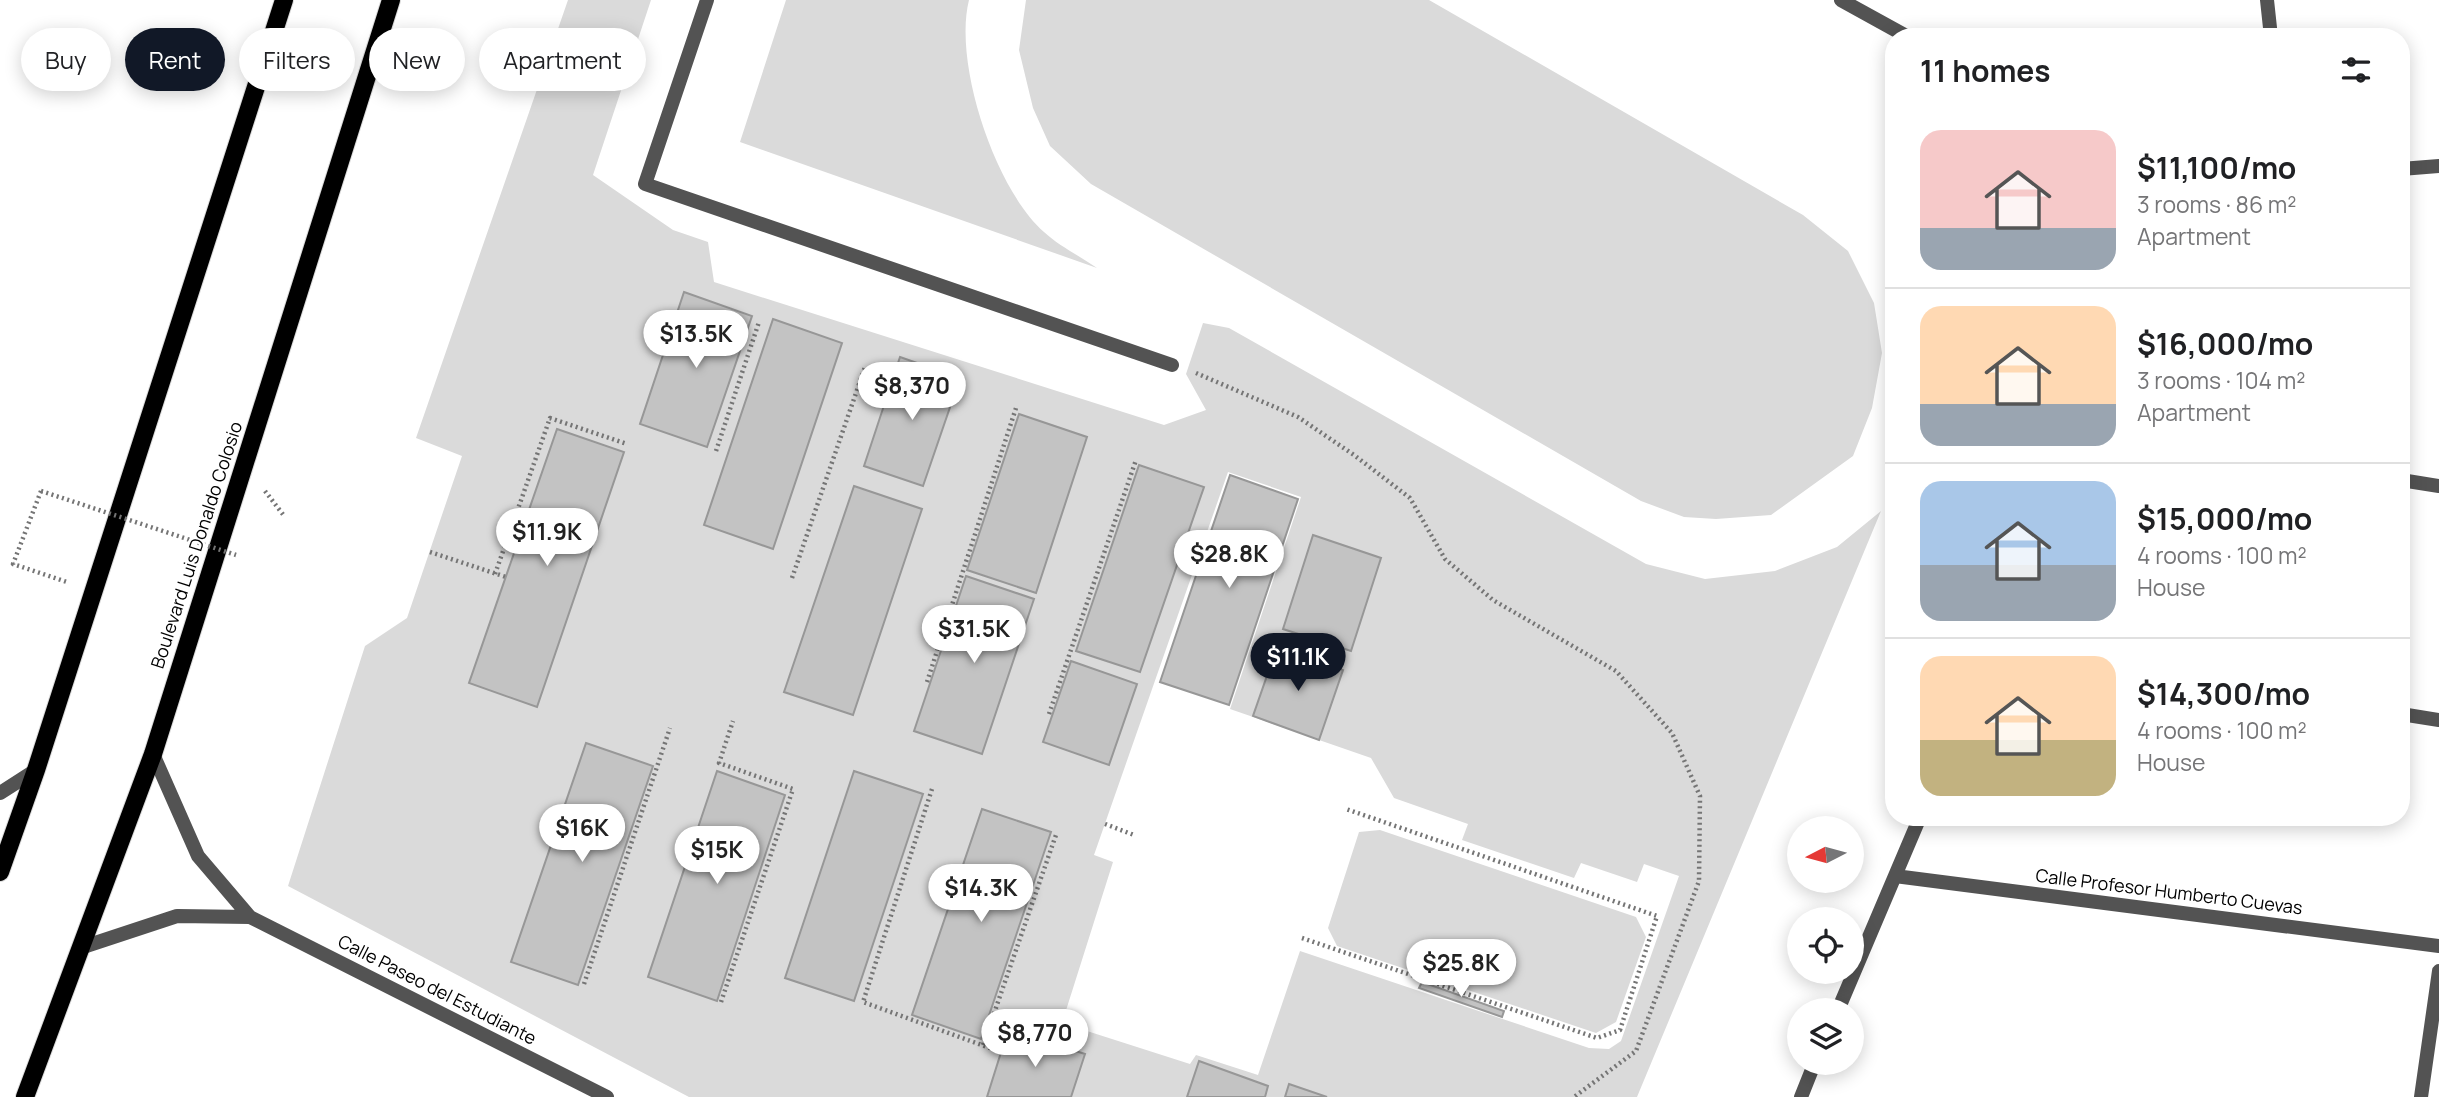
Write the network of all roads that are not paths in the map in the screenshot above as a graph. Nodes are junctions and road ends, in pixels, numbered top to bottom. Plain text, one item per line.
1 (284, 0) edge
2 (391, 0) edge
3 (707, 0) edge
4 (1841, 0) edge
5 (2267, 0) edge
6 (1892, 28) edge
7 (2271, 28) edge
8 (2439, 166) edge
9 (2410, 168) edge
10 (1172, 365) road end
11 (2410, 481) edge
12 (2439, 486) edge
13 (2410, 715) edge
14 (2439, 720) edge
15 (153, 754) junction
16 (36, 770) junction
17 (0, 793) edge
18 (1916, 826) edge
19 (0, 872) edge
20 (1895, 876) junction
21 (250, 917) junction
22 (2439, 946) edge
23 (80, 948) junction
24 (2439, 971) edge
25 (1843, 998) edge
26 (2432, 1072) edge
27 (1810, 1075) edge
28 (25, 1097) edge
29 (607, 1097) edge
30 (1801, 1097) edge
31 (2421, 1097) edge

1 - 16 main road
2 - 15 main road, Boulevard Luis Donaldo Colosio
3 - 10 street
4 - 6 street
5 - 7 street
8 - 9 street
11 - 12 street
13 - 14 street
15 - 21 street, Calle Paseo del Estudiante
15 - 23 main road, Boulevard Luis Donaldo Colosio
16 - 17 street
16 - 19 main road
18 - 20 street
20 - 22 street, Calle Profesor Humberto Cuevas
20 - 25 street
21 - 23 street, Calle Paseo del Estudiante
21 - 29 street, Calle Paseo del Estudiante
23 - 28 main road, Boulevard Luis Donaldo Colosio
24 - 26 street
26 - 31 street
27 - 30 street

